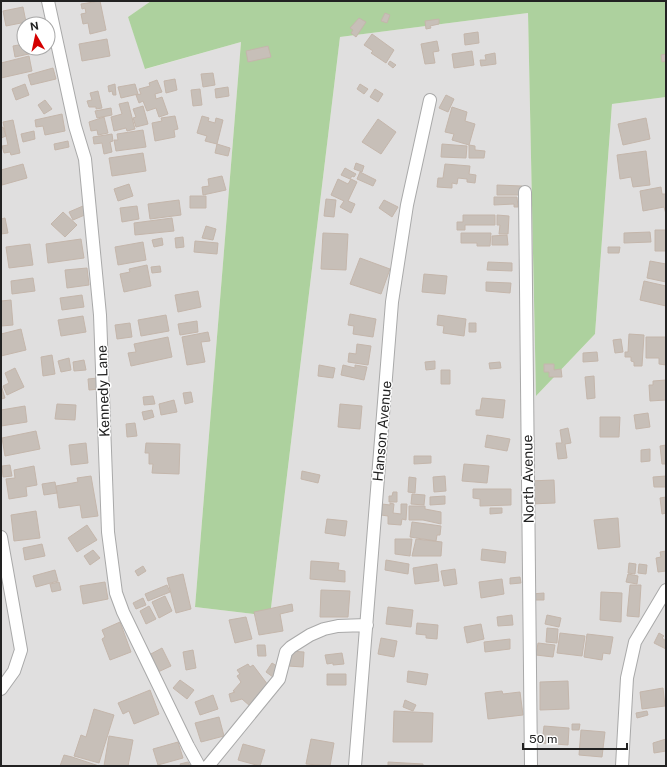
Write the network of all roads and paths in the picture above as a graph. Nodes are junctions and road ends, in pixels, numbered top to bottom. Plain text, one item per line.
1 (48, 1) edge
2 (430, 100) dead end
3 (525, 192) dead end
4 (1, 537) edge
5 (666, 590) edge
6 (367, 625) junction
7 (1, 689) edge
8 (199, 766) edge
9 (208, 766) edge
10 (355, 766) edge
11 (531, 766) edge
12 (622, 766) edge

1 - 8 street, Kennedy Lane
2 - 6 street, Hanson Avenue
3 - 11 street, North Avenue
4 - 7 street
5 - 12 street
6 - 9 street
6 - 10 street, Hanson Avenue

